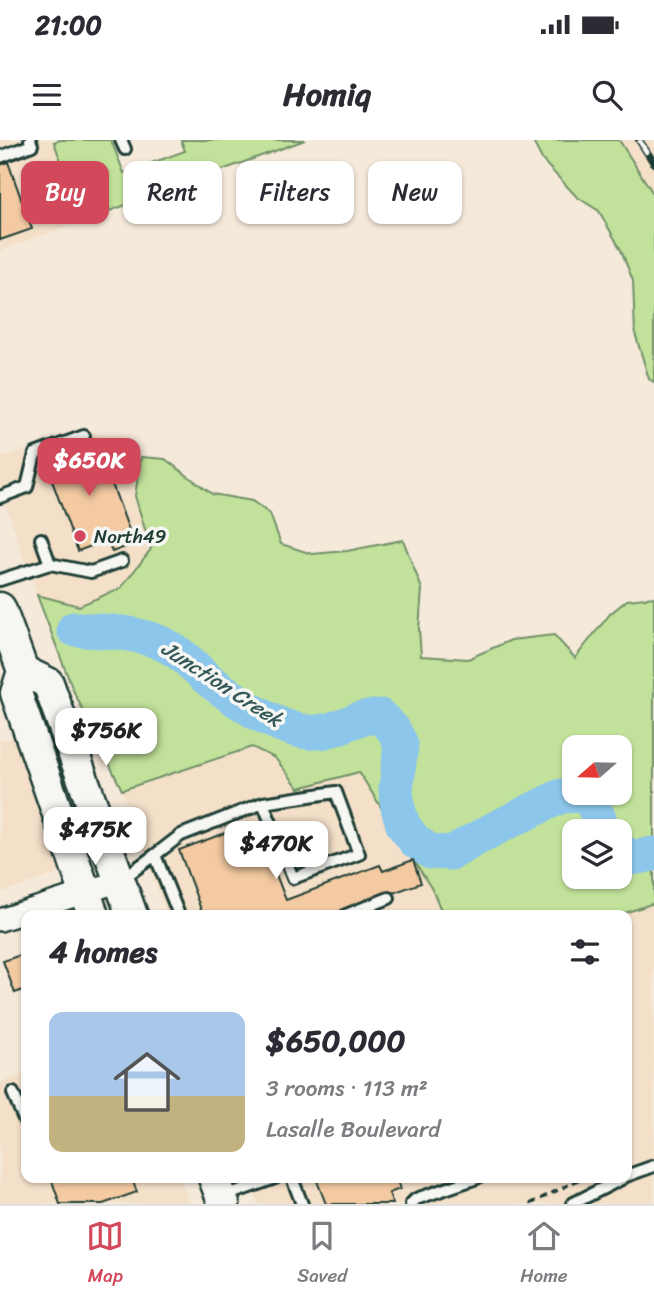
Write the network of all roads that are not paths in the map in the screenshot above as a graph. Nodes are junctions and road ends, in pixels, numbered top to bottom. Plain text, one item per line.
1 (30, 140) edge
2 (0, 157) edge
3 (84, 436) dead end
4 (0, 497) edge
5 (41, 539) dead end
6 (122, 561) dead end
7 (50, 565) junction
8 (0, 580) edge
9 (0, 607) edge
10 (23, 671) junction
11 (263, 803) junction
12 (155, 855) junction
13 (120, 881) junction
14 (390, 898) dead end
15 (89, 904) edge
16 (56, 910) edge
17 (130, 910) edge
18 (177, 910) edge
19 (359, 910) edge
20 (21, 916) edge
21 (0, 920) edge
22 (13, 1093) dead end
23 (21, 1112) edge
24 (654, 1166) edge
25 (632, 1174) edge
26 (256, 1183) edge
27 (294, 1183) edge
28 (462, 1183) edge
29 (613, 1183) edge
30 (219, 1193) edge
31 (302, 1204) edge
32 (411, 1204) edge
33 (572, 1204) edge

1 - 2 lane
3 - 4 lane
5 - 7 lane
6 - 7 lane
7 - 8 lane
9 - 10 main road
10 - 13 main road
10 - 15 main road
11 - 11 lane
11 - 12 lane
12 - 13 lane
12 - 18 lane
13 - 15 street
13 - 17 main road
14 - 19 lane
15 - 16 street
20 - 21 street
22 - 23 lane
24 - 25 lane
26 - 30 lane
27 - 31 lane
28 - 32 lane
29 - 33 lane

